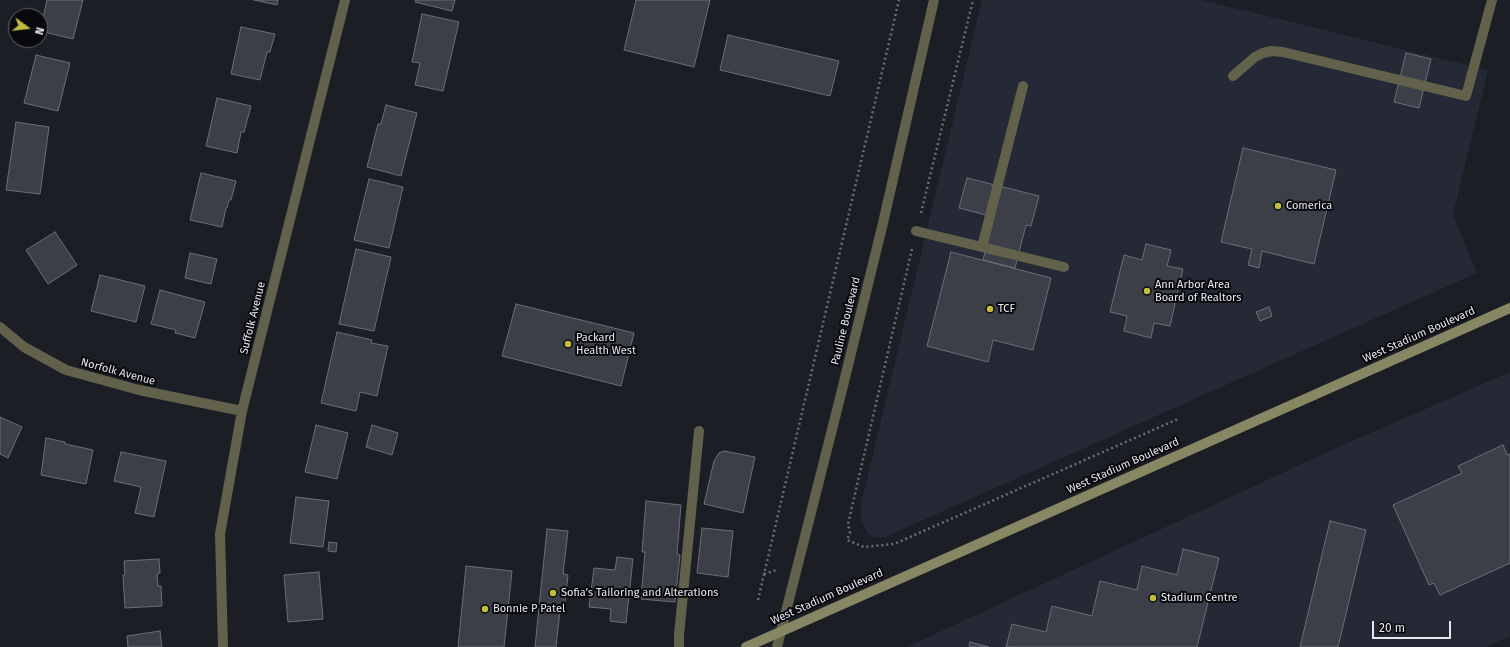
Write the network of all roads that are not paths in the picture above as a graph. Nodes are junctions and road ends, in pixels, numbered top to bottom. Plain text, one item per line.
1 (345, 0) edge
2 (934, 0) edge
3 (1492, 0) edge
4 (1233, 76) dead end
5 (1023, 86) dead end
6 (916, 231) road end
7 (982, 247) junction
8 (1064, 267) dead end
9 (1510, 308) edge
10 (0, 327) edge
11 (242, 411) junction
12 (699, 431) dead end
13 (781, 631) junction
14 (222, 647) edge
15 (679, 647) edge
16 (746, 647) edge
17 (777, 647) edge

1 - 11 street, Suffolk Avenue
2 - 13 street, Pauline Boulevard
3 - 4 street
5 - 7 street
6 - 7 street
7 - 8 street
9 - 13 main road, West Stadium Boulevard
10 - 11 street, Norfolk Avenue
11 - 14 street, Suffolk Avenue
12 - 15 street
13 - 16 main road, West Stadium Boulevard
13 - 17 street, Pauline Boulevard

